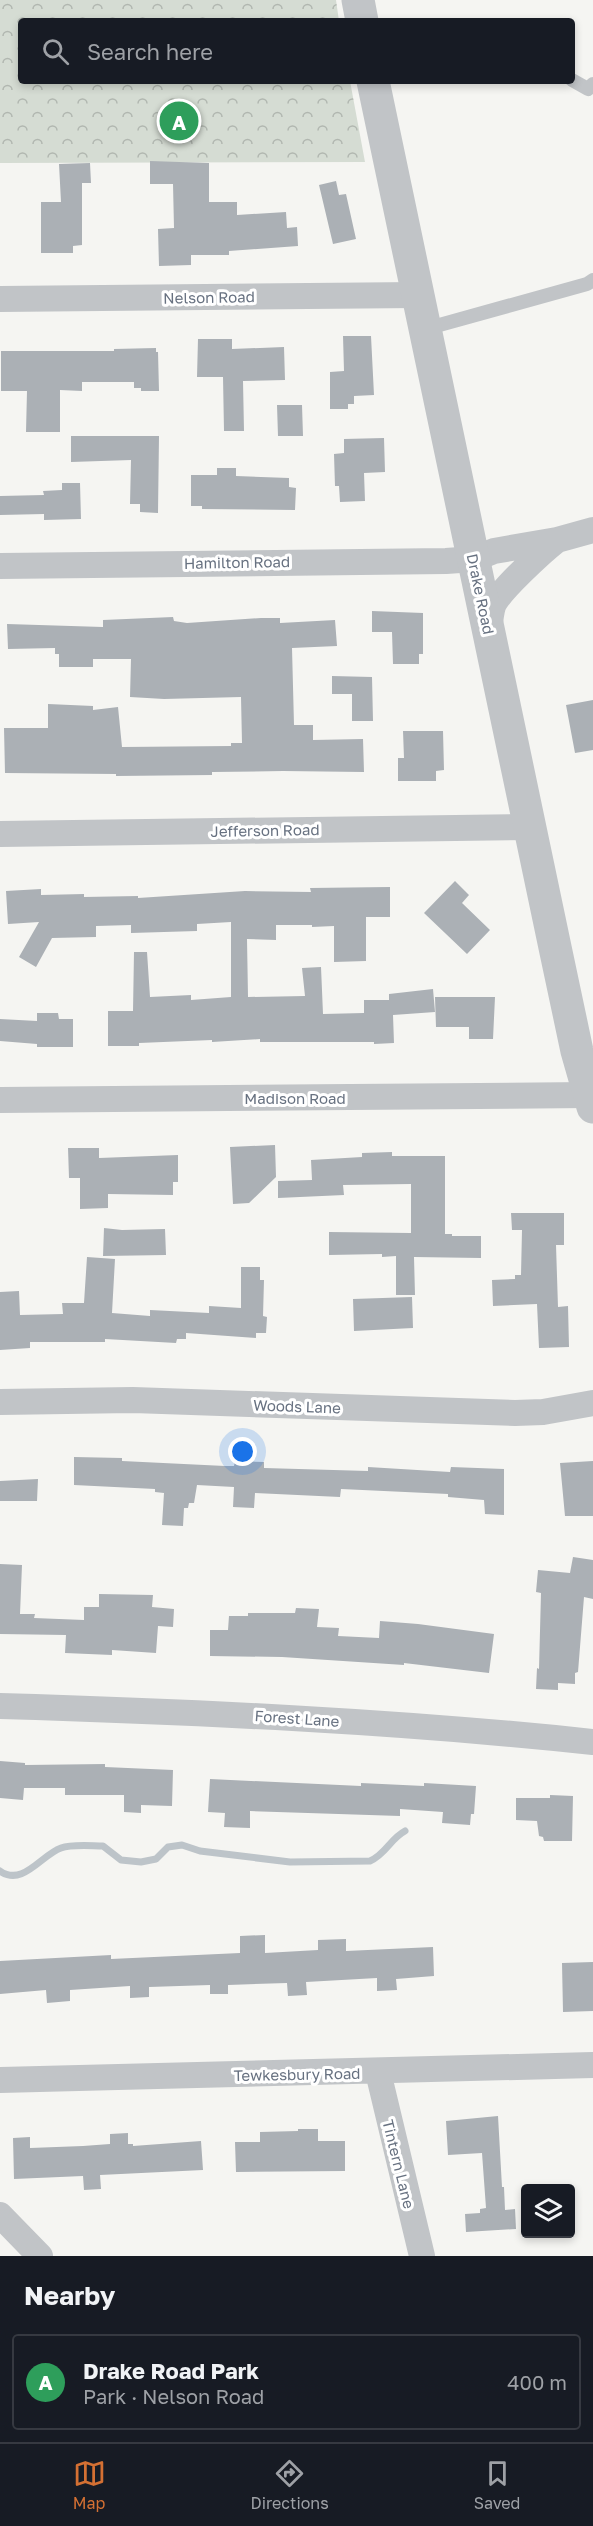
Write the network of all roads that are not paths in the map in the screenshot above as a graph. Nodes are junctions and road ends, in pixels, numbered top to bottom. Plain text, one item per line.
1 (358, 0) edge
2 (361, 18) edge
3 (575, 81) edge
4 (374, 84) edge
5 (591, 89) edge
6 (593, 280) edge
7 (417, 295) junction
8 (0, 299) edge
9 (424, 329) junction
10 (593, 530) edge
11 (557, 540) junction
12 (474, 559) junction
13 (0, 566) edge
14 (489, 630) junction
15 (530, 827) junction
16 (0, 834) edge
17 (0, 1100) edge
18 (591, 1101) edge
19 (0, 1402) edge
20 (593, 1403) edge
21 (0, 1706) edge
22 (593, 1742) edge
23 (593, 2065) edge
24 (378, 2072) junction
25 (0, 2080) edge
26 (0, 2214) edge
27 (40, 2256) edge
28 (422, 2256) edge

1 - 2 street
3 - 5 lane
4 - 7 street, Drake Road
6 - 9 lane
7 - 8 street, Nelson Road
7 - 9 street, Drake Road
9 - 12 street, Drake Road
10 - 11 street, Hamilton Road
11 - 12 street, Hamilton Road
11 - 14 street
12 - 13 street, Hamilton Road
12 - 14 street, Drake Road
14 - 15 street, Drake Road
15 - 16 street, Jefferson Road
15 - 18 street, Drake Road
17 - 18 street, Madison Road
19 - 20 street, Woods Lane
21 - 22 street, Forest Lane
23 - 24 street, Tewkesbury Road
24 - 25 street, Tewkesbury Road
24 - 28 street, Tintern Lane
26 - 27 street

